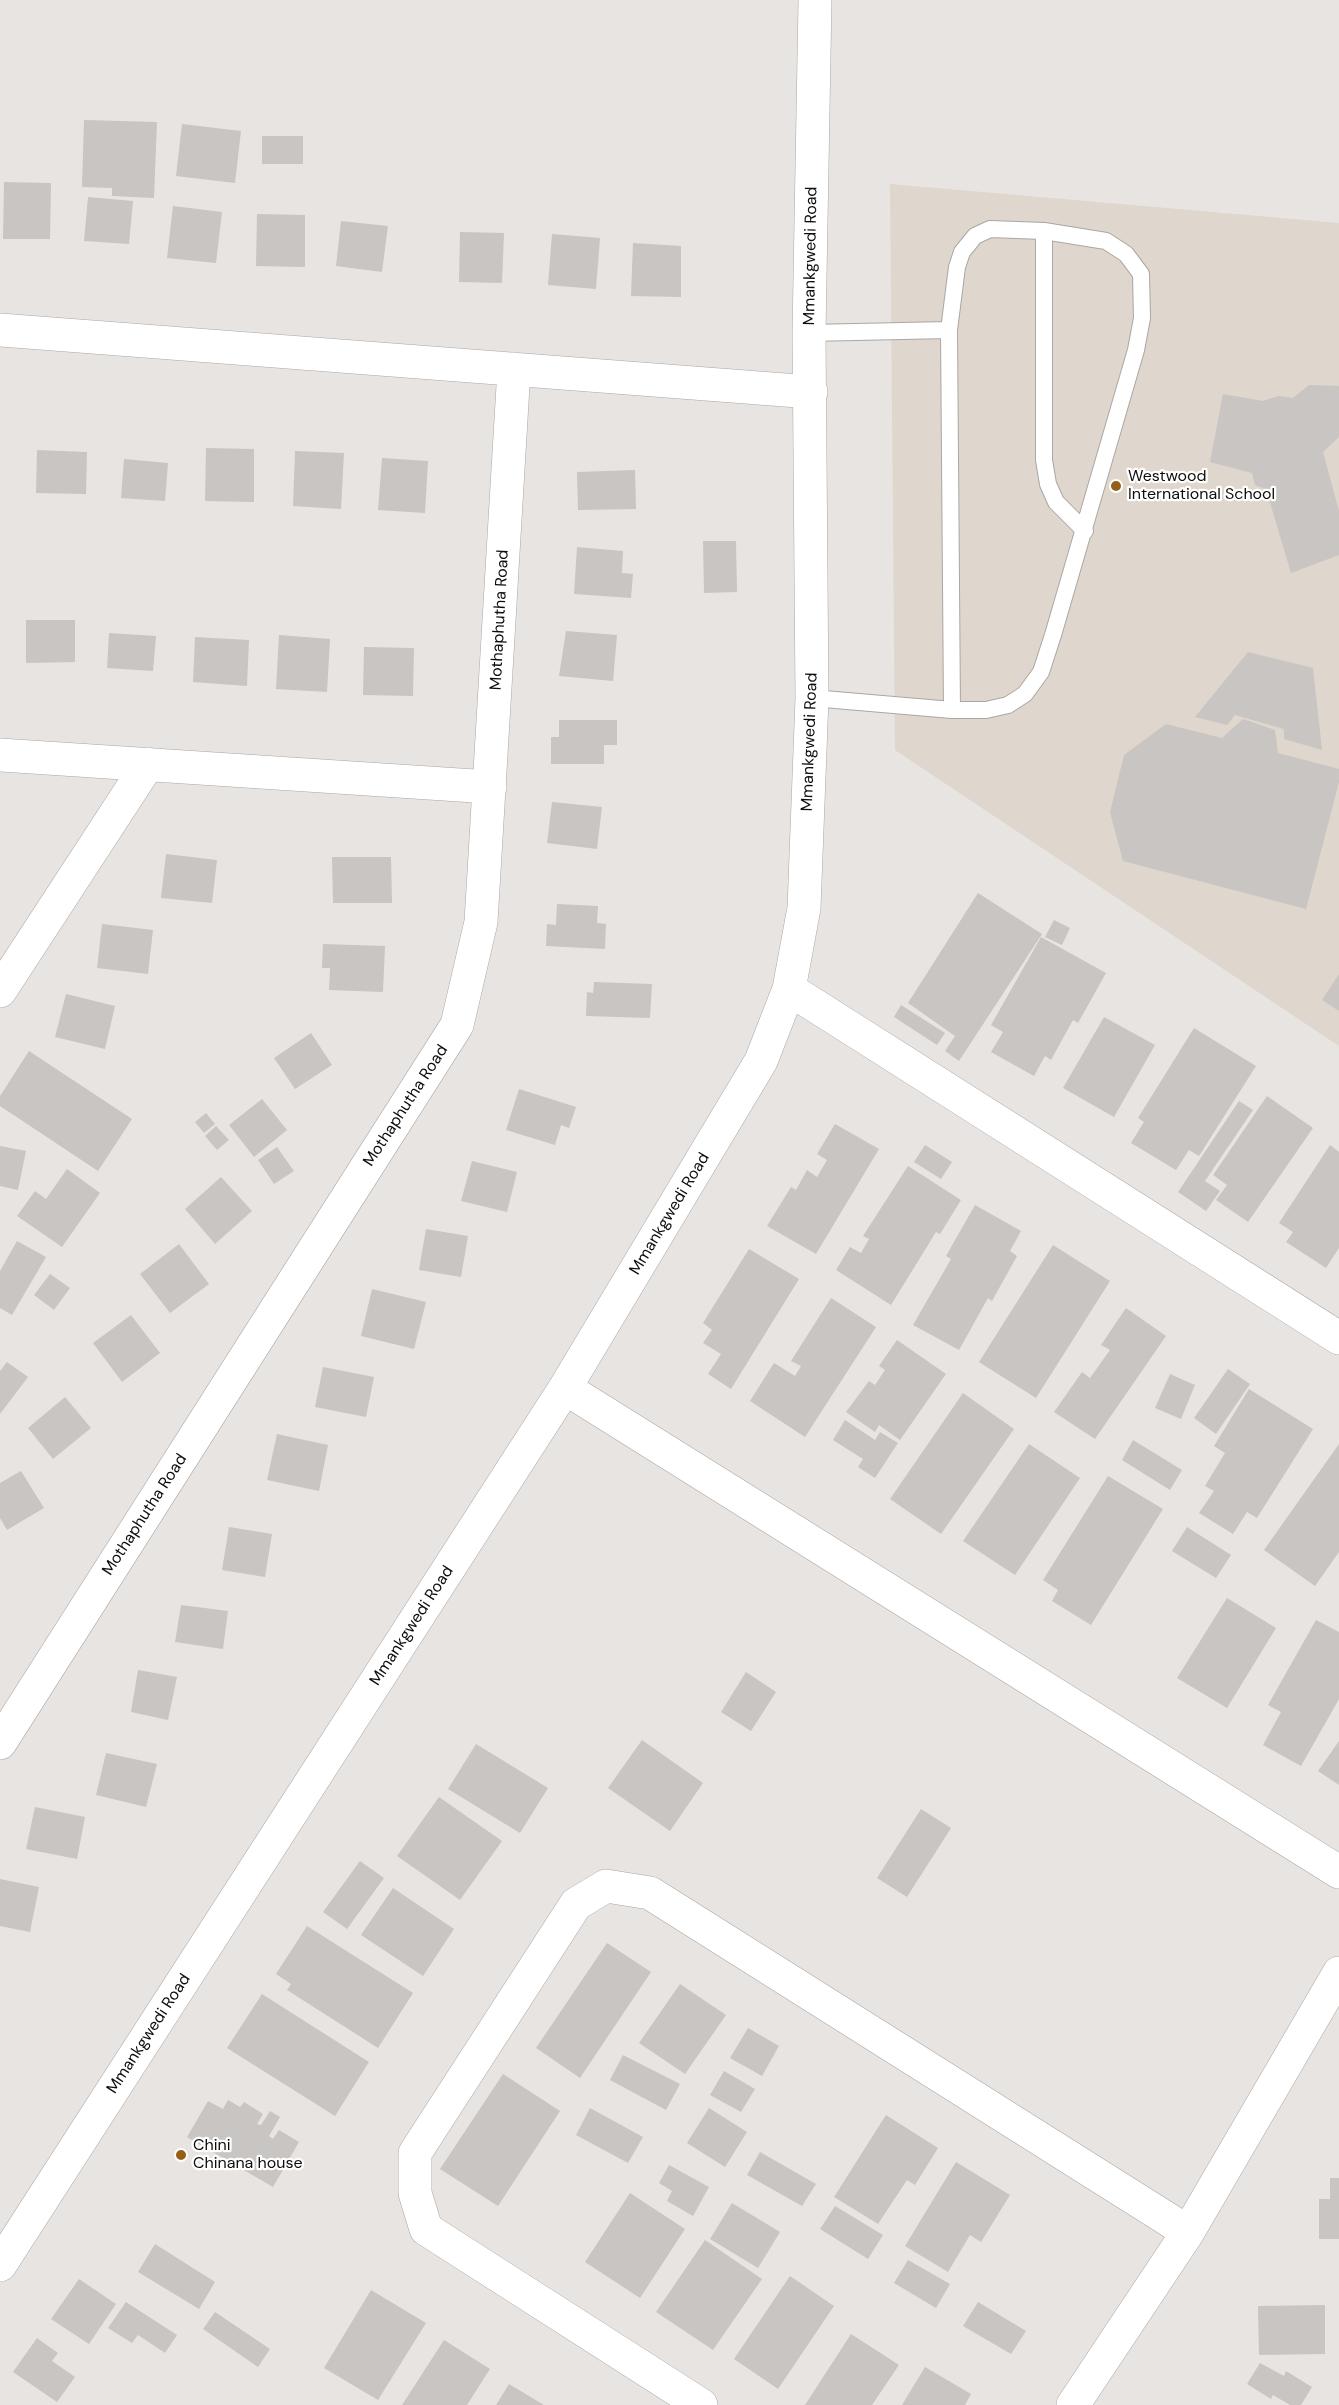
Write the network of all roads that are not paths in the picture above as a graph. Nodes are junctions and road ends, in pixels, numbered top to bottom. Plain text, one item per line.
1 (815, 0) edge
2 (1044, 231) junction
3 (0, 330) edge
4 (949, 330) junction
5 (809, 333) junction
6 (514, 369) junction
7 (811, 392) junction
8 (1085, 531) junction
9 (812, 698) junction
10 (952, 710) junction
11 (0, 755) edge
12 (148, 764) junction
13 (490, 787) junction
14 (789, 989) junction
15 (0, 991) edge
16 (1339, 1338) edge
17 (566, 1388) junction
18 (0, 1743) edge
19 (1339, 1872) edge
20 (1339, 1973) edge
21 (1188, 2232) junction
22 (0, 2265) edge
23 (701, 2405) edge
24 (1073, 2405) edge

1 - 5 street, Mmankgwedi Road
2 - 4 lane
2 - 8 lane
2 - 8 lane
3 - 6 street
4 - 5 lane
4 - 10 lane
5 - 7 street, Mmankgwedi Road
6 - 7 street
6 - 13 street, Mothaphutha Road
7 - 9 street, Mmankgwedi Road
8 - 10 lane
9 - 10 lane
9 - 14 street, Mmankgwedi Road
11 - 12 street
12 - 13 street
12 - 15 street
13 - 18 street, Mothaphutha Road
14 - 16 street
14 - 17 street, Mmankgwedi Road
17 - 19 street
17 - 22 street, Mmankgwedi Road
20 - 21 street
21 - 23 street
21 - 24 street

